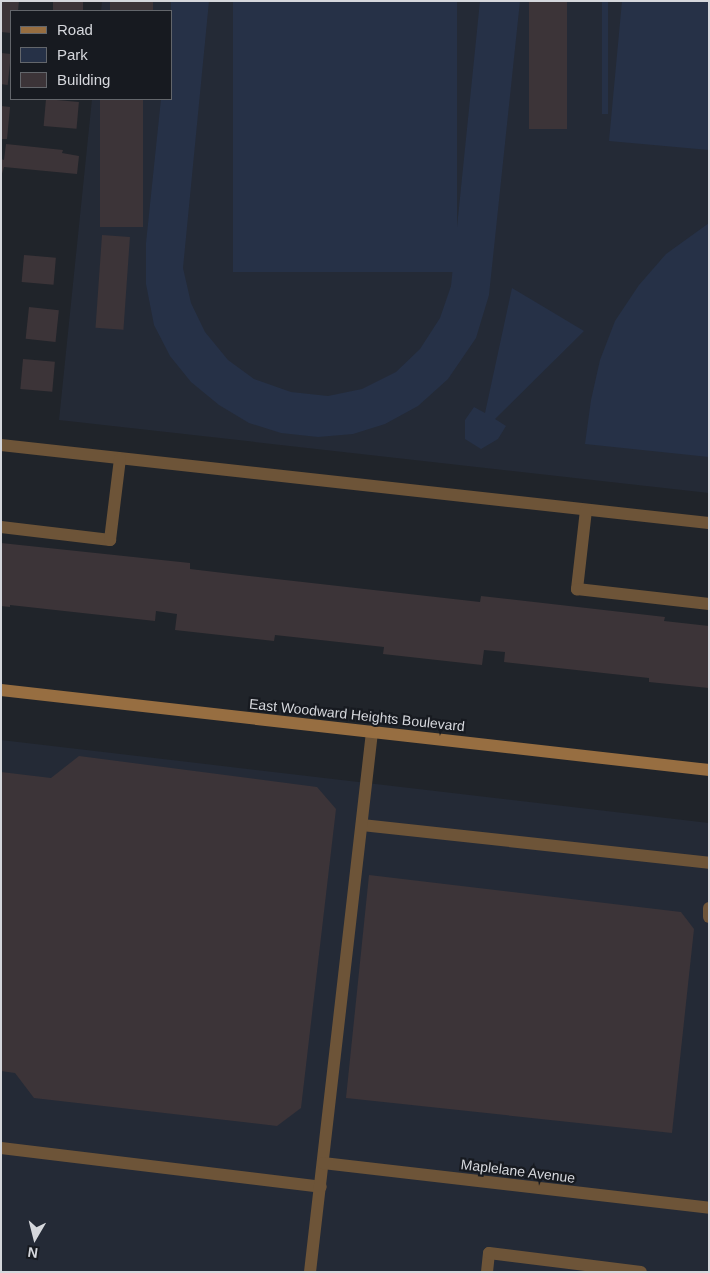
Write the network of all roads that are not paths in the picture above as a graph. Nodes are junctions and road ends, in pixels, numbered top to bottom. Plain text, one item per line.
1 (1, 445) edge
2 (120, 459) junction
3 (586, 510) junction
4 (709, 523) edge
5 (1, 527) edge
6 (709, 604) edge
7 (1, 690) edge
8 (372, 732) junction
9 (709, 770) edge
10 (362, 825) junction
11 (709, 863) edge
12 (709, 908) edge
13 (709, 917) edge
14 (1, 1148) edge
15 (324, 1163) junction
16 (320, 1186) junction
17 (709, 1208) edge
18 (310, 1272) edge
19 (487, 1272) edge
20 (641, 1272) edge

1 - 2 street
2 - 3 street
2 - 5 street
3 - 4 street
3 - 6 street
7 - 8 street, East Woodward Heights Boulevard
8 - 9 street, East Woodward Heights Boulevard
8 - 10 street
10 - 11 street
10 - 15 street
12 - 13 street
14 - 16 street
15 - 16 street
15 - 17 street, Maplelane Avenue
16 - 18 street
19 - 20 street

